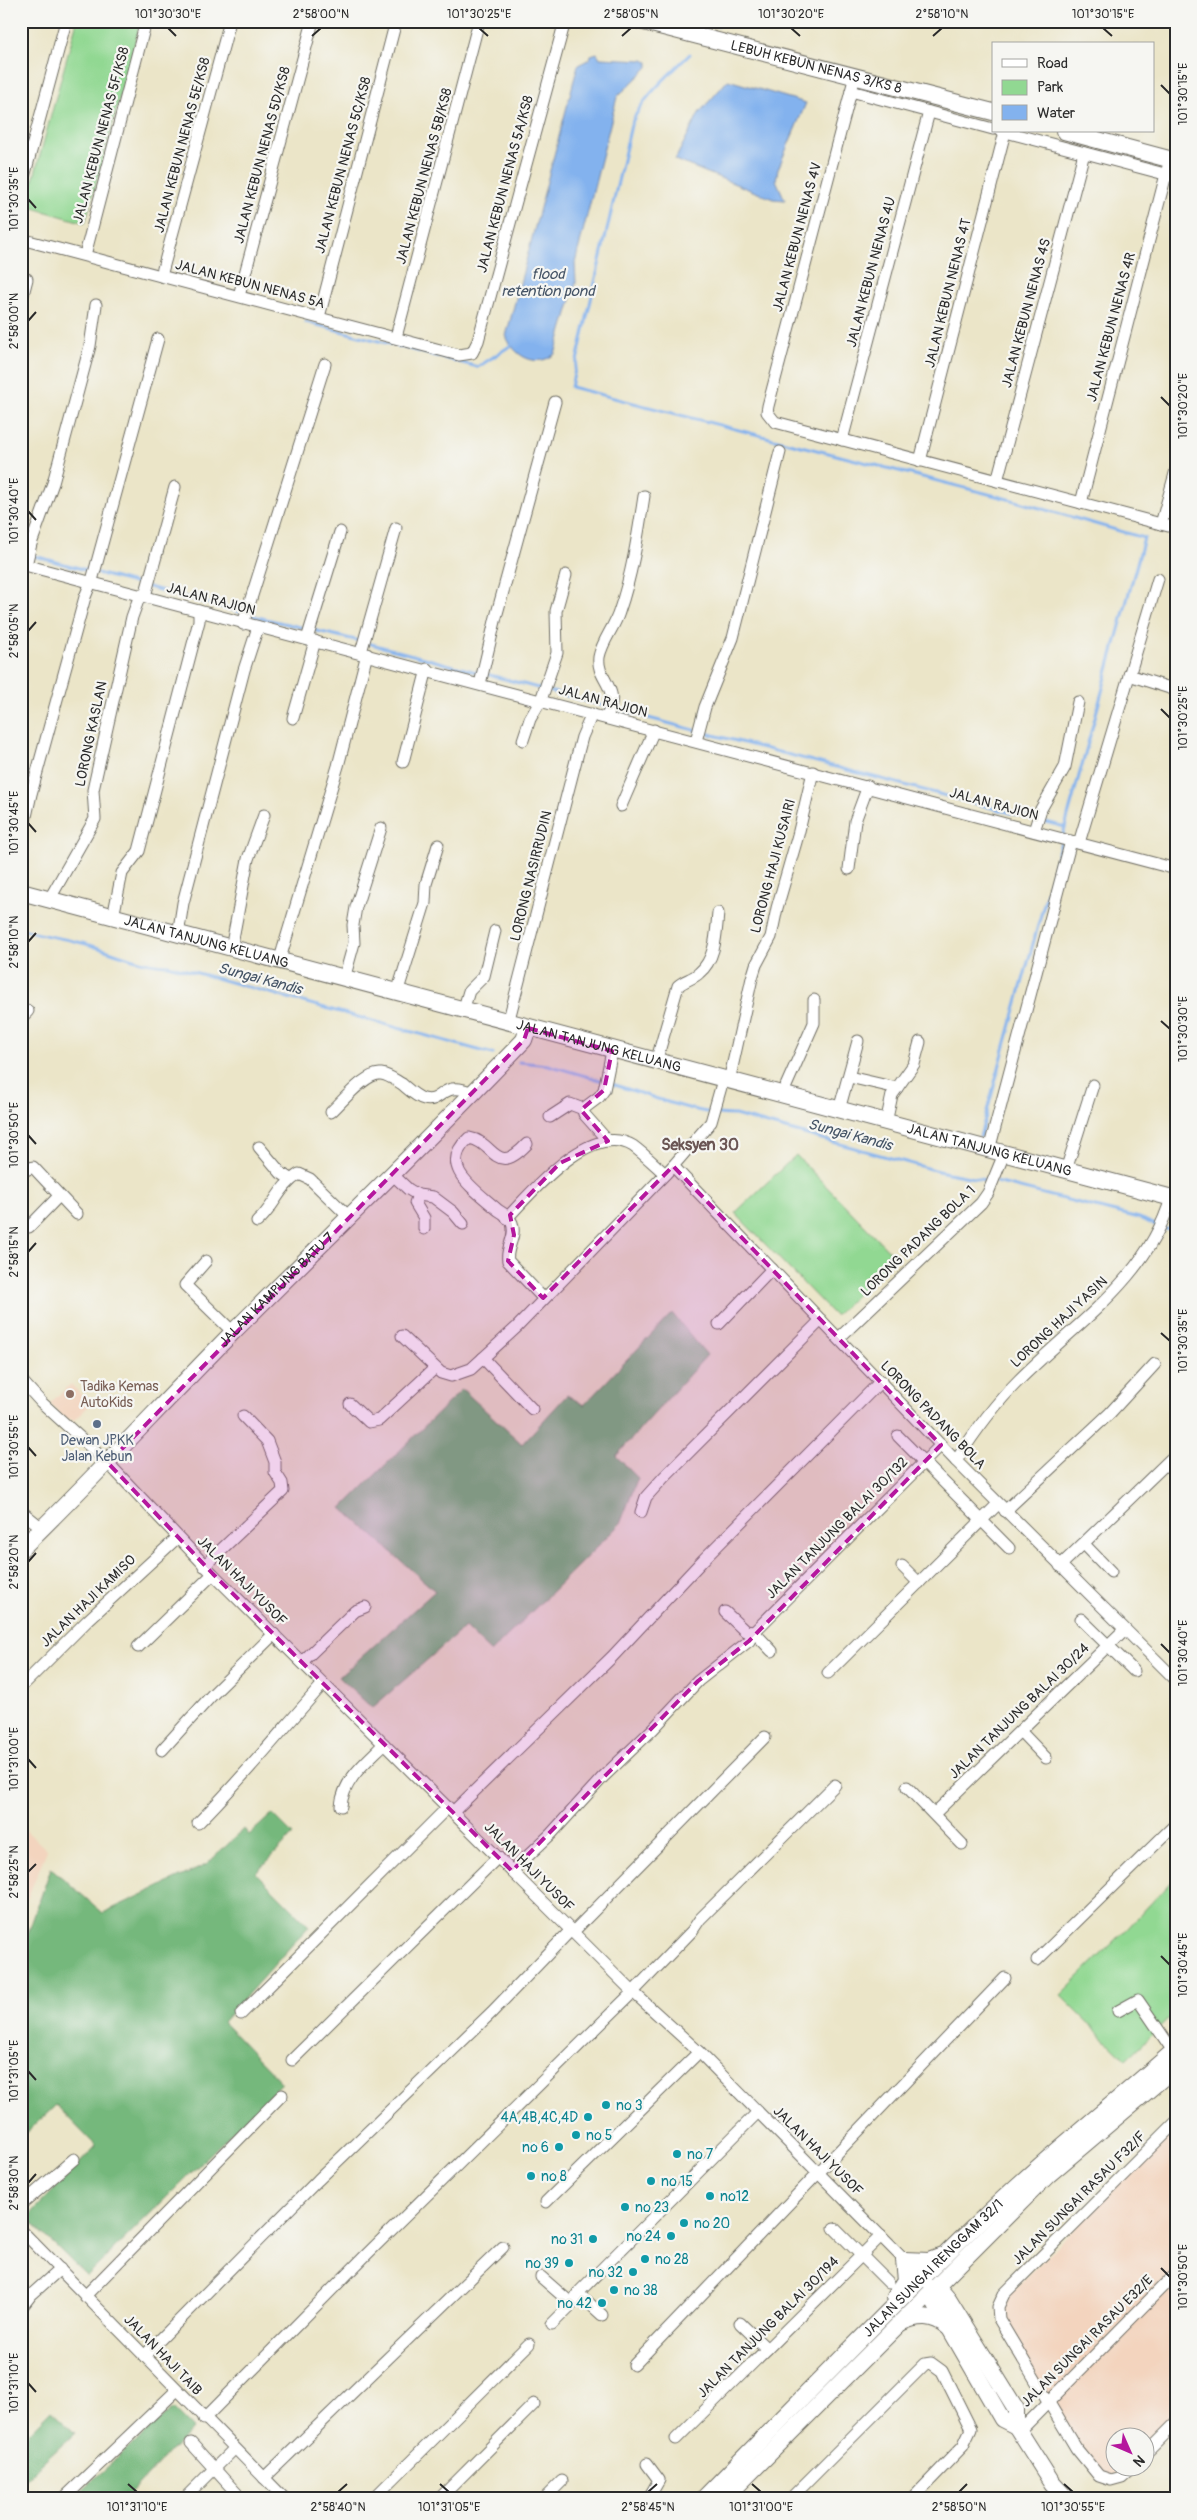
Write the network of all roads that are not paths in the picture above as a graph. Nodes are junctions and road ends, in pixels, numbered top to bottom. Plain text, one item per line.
1 (66, 21) edge
2 (146, 21) edge
3 (230, 21) edge
4 (313, 21) edge
5 (396, 21) edge
6 (480, 21) edge
7 (565, 21) edge
8 (640, 21) edge
9 (853, 83) junction
10 (929, 112) junction
11 (992, 112) edge
12 (992, 129) edge
13 (1004, 132) edge
14 (1067, 132) edge
15 (1084, 153) junction
16 (1172, 168) edge
17 (21, 188) edge
18 (21, 239) edge
19 (85, 255) junction
20 (161, 276) junction
21 (27, 279) dead end
22 (239, 296) junction
23 (21, 302) edge
24 (96, 305) dead end
25 (318, 317) junction
26 (396, 338) junction
27 (158, 339) dead end
28 (472, 353) joint
29 (325, 364) dead end
30 (555, 402) dead end
31 (842, 440) junction
32 (780, 452) dead end
33 (920, 461) junction
34 (1176, 470) edge
35 (997, 481) junction
36 (175, 487) dead end
37 (644, 496) dead end
38 (1081, 503) junction
39 (1161, 524) junction
40 (396, 528) dead end
41 (1176, 528) edge
42 (340, 532) dead end
43 (25, 563) edge
44 (566, 575) dead end
45 (1158, 580) dead end
46 (90, 583) junction
47 (144, 593) junction
48 (199, 616) junction
49 (245, 616) junction
50 (258, 627) junction
51 (311, 640) junction
52 (364, 647) junction
53 (1129, 675) junction
54 (425, 676) junction
55 (481, 677) junction
56 (1176, 690) edge
57 (542, 698) junction
58 (1078, 702) dead end
59 (607, 716) junction
60 (293, 718) dead end
61 (590, 719) junction
62 (654, 730) junction
63 (697, 739) junction
64 (523, 740) dead end
65 (403, 762) dead end
66 (813, 774) junction
67 (868, 786) junction
68 (621, 806) dead end
69 (264, 815) dead end
70 (381, 828) dead end
71 (1035, 829) junction
72 (21, 839) edge
73 (1070, 840) junction
74 (438, 845) dead end
75 (849, 868) dead end
76 (1176, 869) edge
77 (21, 892) edge
78 (53, 893) junction
79 (114, 911) junction
80 (718, 913) dead end
81 (495, 931) dead end
82 (178, 934) junction
83 (231, 949) junction
84 (279, 962) junction
85 (346, 973) junction
86 (397, 993) junction
87 (814, 1000) dead end
88 (463, 1011) junction
89 (508, 1023) junction
90 (528, 1028) junction
91 (858, 1041) dead end
92 (920, 1042) dead end
93 (612, 1050) junction
94 (656, 1062) junction
95 (849, 1077) junction
96 (726, 1080) junction
97 (1093, 1085) dead end
98 (897, 1088) junction
99 (473, 1093) junction
100 (782, 1095) junction
101 (583, 1109) junction
102 (839, 1110) junction
103 (331, 1112) dead end
104 (550, 1116) dead end
105 (886, 1123) junction
106 (608, 1141) junction
107 (527, 1144) dead end
108 (259, 1147) dead end
109 (996, 1152) junction
110 (669, 1170) junction
111 (1066, 1170) junction
112 (21, 1172) edge
113 (393, 1175) junction
114 (290, 1179) junction
115 (418, 1195) junction
116 (60, 1196) junction
117 (1173, 1199) edge
118 (77, 1214) dead end
119 (350, 1218) junction
120 (507, 1218) junction
121 (257, 1222) dead end
122 (464, 1224) dead end
123 (30, 1227) dead end
124 (424, 1228) dead end
125 (206, 1261) dead end
126 (772, 1269) junction
127 (543, 1298) junction
128 (821, 1320) junction
129 (719, 1324) dead end
130 (233, 1332) junction
131 (402, 1336) dead end
132 (840, 1338) junction
133 (483, 1358) junction
134 (1155, 1364) dead end
135 (434, 1368) junction
136 (21, 1380) edge
137 (881, 1381) junction
138 (350, 1404) dead end
139 (532, 1409) dead end
140 (242, 1416) dead end
141 (898, 1436) dead end
142 (941, 1445) junction
143 (1176, 1454) edge
144 (956, 1461) junction
145 (923, 1462) junction
146 (108, 1463) junction
147 (1002, 1507) junction
148 (21, 1511) edge
149 (641, 1512) dead end
150 (982, 1520) junction
151 (42, 1528) junction
152 (177, 1538) junction
153 (1084, 1544) junction
154 (1010, 1548) dead end
155 (21, 1549) edge
156 (204, 1566) junction
157 (902, 1566) dead end
158 (1060, 1566) junction
159 (1111, 1572) dead end
160 (213, 1574) junction
161 (918, 1583) junction
162 (365, 1607) dead end
163 (725, 1612) dead end
164 (1081, 1619) dead end
165 (1124, 1630) junction
166 (754, 1632) junction
167 (274, 1634) junction
168 (1108, 1646) junction
169 (138, 1647) dead end
170 (772, 1651) dead end
171 (302, 1662) junction
172 (1134, 1671) dead end
173 (828, 1673) dead end
174 (1176, 1680) edge
175 (323, 1684) junction
176 (21, 1687) edge
177 (1020, 1731) junction
178 (766, 1738) dead end
179 (384, 1744) junction
180 (162, 1750) dead end
181 (1046, 1758) dead end
182 (835, 1785) dead end
183 (906, 1787) dead end
184 (341, 1806) dead end
185 (824, 1806) dead end
186 (451, 1810) junction
187 (934, 1814) junction
188 (198, 1823) dead end
189 (1176, 1824) edge
190 (962, 1844) dead end
191 (498, 1857) junction
192 (512, 1870) junction
193 (572, 1931) junction
194 (692, 1931) junction
195 (1037, 1960) dead end
196 (1005, 1978) dead end
197 (632, 1992) junction
198 (1118, 2011) dead end
199 (241, 2014) dead end
200 (698, 2052) junction
201 (1175, 2056) edge
202 (292, 2060) dead end
203 (282, 2096) dead end
204 (758, 2112) junction
205 (1176, 2122) edge
206 (74, 2159) dead end
207 (818, 2174) junction
208 (546, 2202) dead end
209 (21, 2205) edge
210 (834, 2228) dead end
211 (21, 2230) edge
212 (881, 2236) junction
213 (503, 2247) dead end
214 (946, 2254) junction
215 (862, 2255) junction
216 (965, 2256) junction
217 (904, 2260) junction
218 (60, 2269) junction
219 (1176, 2273) edge
220 (541, 2277) dead end
221 (890, 2282) dead end
222 (928, 2283) junction
223 (578, 2293) junction
224 (85, 2296) junction
225 (572, 2304) junction
226 (21, 2308) edge
227 (602, 2315) dead end
228 (740, 2323) dead end
229 (552, 2324) dead end
230 (955, 2324) junction
231 (896, 2325) junction
232 (529, 2344) dead end
233 (767, 2349) junction
234 (144, 2356) junction
235 (634, 2365) dead end
236 (827, 2375) junction
237 (177, 2390) junction
238 (1048, 2401) junction
239 (534, 2404) dead end
240 (204, 2419) junction
241 (1176, 2423) edge
242 (1018, 2428) junction
243 (676, 2439) dead end
244 (191, 2443) dead end
245 (1154, 2445) edge
246 (234, 2449) junction
247 (647, 2464) dead end
248 (214, 2469) junction
249 (264, 2478) junction
250 (1104, 2478) edge
251 (1105, 2478) edge
252 (1118, 2478) edge
253 (562, 2481) dead end
254 (238, 2496) dead end
255 (63, 2499) edge
256 (184, 2499) edge
257 (285, 2499) edge
258 (372, 2499) edge
259 (440, 2499) edge
260 (544, 2499) edge
261 (653, 2499) edge
262 (703, 2499) edge
263 (724, 2499) edge
264 (790, 2499) edge
265 (912, 2499) edge
266 (1067, 2499) edge

1 - 17 street
2 - 19 street, JALAN KEBUN NENAS 5F/KS8
3 - 20 street, JALAN KEBUN NENAS 5E/KS8
4 - 22 street, JALAN KEBUN NENAS 5D/KS8
5 - 25 street, JALAN KEBUN NENAS 5C/KS8
6 - 26 street, JALAN KEBUN NENAS 5B/KS8
7 - 28 street, JALAN KEBUN NENAS 5A/KS8
8 - 9 main road, LEBUH KEBUN NENAS 3/KS 8
9 - 10 street
9 - 11 main road, LEBUH KEBUN NENAS 3/KS 8
9 - 31 street, JALAN KEBUN NENAS 4V
10 - 12 street
10 - 31 street, JALAN KEBUN NENAS 4U
13 - 15 street
13 - 33 street, JALAN KEBUN NENAS 4T
14 - 16 main road
15 - 16 street
15 - 35 street, JALAN KEBUN NENAS 4S
16 - 38 street, JALAN KEBUN NENAS 4R
18 - 19 street, JALAN KEBUN NENAS 5A
19 - 20 street, JALAN KEBUN NENAS 5A
20 - 22 street, JALAN KEBUN NENAS 5A
21 - 23 street
22 - 25 street, JALAN KEBUN NENAS 5A
24 - 43 street
25 - 26 street, JALAN KEBUN NENAS 5A
26 - 28 street, JALAN KEBUN NENAS 5A
27 - 46 street
29 - 49 street
30 - 55 street
31 - 33 street
32 - 63 street
33 - 35 street
34 - 39 street
35 - 38 street
36 - 47 street, LORONG KASLAN
37 - 59 street
38 - 39 street
39 - 41 street
40 - 52 street
42 - 51 street
43 - 46 street, JALAN RAJION
44 - 57 street
45 - 53 street, LORONG PADANG BOLA 1
46 - 47 street, JALAN RAJION
46 - 72 street
47 - 48 street, JALAN RAJION
47 - 78 street, LORONG KASLAN
48 - 49 street, JALAN RAJION
48 - 79 street
49 - 50 street, JALAN RAJION
50 - 51 street, JALAN RAJION
50 - 82 street
51 - 52 street, JALAN RAJION
51 - 60 street
52 - 54 street, JALAN RAJION
52 - 84 street
53 - 56 street
53 - 73 street, LORONG PADANG BOLA 1
54 - 55 street, JALAN RAJION
54 - 65 street
55 - 57 street, JALAN RAJION
57 - 61 street, JALAN RAJION
57 - 64 street
58 - 71 street
59 - 61 street, JALAN RAJION
59 - 62 street, JALAN RAJION
61 - 89 street, LORONG NASIRRUDIN
62 - 63 street, JALAN RAJION
62 - 68 street
63 - 66 street, JALAN RAJION
66 - 67 street, JALAN RAJION
66 - 96 street, LORONG HAJI KUSAIRI
67 - 71 street, JALAN RAJION
67 - 75 street
69 - 83 street
70 - 85 street
71 - 73 street, JALAN RAJION
73 - 76 street, JALAN RAJION
73 - 109 street, LORONG PADANG BOLA 1
74 - 86 street
77 - 78 main road, JALAN TANJUNG KELUANG
78 - 79 main road, JALAN TANJUNG KELUANG
79 - 82 main road, JALAN TANJUNG KELUANG
80 - 94 street
81 - 88 street
82 - 83 main road, JALAN TANJUNG KELUANG
83 - 84 main road, JALAN TANJUNG KELUANG
84 - 85 main road, JALAN TANJUNG KELUANG
85 - 86 main road, JALAN TANJUNG KELUANG
86 - 88 main road, JALAN TANJUNG KELUANG
87 - 100 street
88 - 89 main road, JALAN TANJUNG KELUANG
89 - 90 main road, JALAN TANJUNG KELUANG
90 - 93 main road, JALAN TANJUNG KELUANG
90 - 99 main road, JALAN KAMPUNG BATU 7
91 - 95 street
92 - 98 street
93 - 94 main road, JALAN TANJUNG KELUANG
93 - 101 street
94 - 96 main road, JALAN TANJUNG KELUANG
95 - 98 street
95 - 102 street
96 - 100 main road, JALAN TANJUNG KELUANG
96 - 110 street, LORONG HAJI KUSAIRI
97 - 111 street
98 - 105 street
99 - 103 street
99 - 113 main road, JALAN KAMPUNG BATU 7
100 - 102 main road, JALAN TANJUNG KELUANG
101 - 104 street
101 - 106 street
102 - 105 main road, JALAN TANJUNG KELUANG
105 - 109 main road, JALAN TANJUNG KELUANG
106 - 110 street, LORONG PADANG BOLA
106 - 120 street
107 - 120 street
108 - 114 street
109 - 111 main road, JALAN TANJUNG KELUANG
109 - 132 street, LORONG PADANG BOLA 1
110 - 126 street, LORONG PADANG BOLA
110 - 127 street
111 - 117 main road, JALAN TANJUNG KELUANG
112 - 116 street
113 - 115 street
113 - 119 main road, JALAN KAMPUNG BATU 7
114 - 119 street
114 - 121 street
115 - 122 street
115 - 124 street
116 - 118 street
116 - 123 street
117 - 144 street, LORONG HAJI YASIN
119 - 130 main road, JALAN KAMPUNG BATU 7
120 - 127 street
125 - 130 street
126 - 128 street, LORONG PADANG BOLA
126 - 129 street
127 - 133 street
128 - 132 street, LORONG PADANG BOLA
128 - 149 street
130 - 146 main road, JALAN KAMPUNG BATU 7
131 - 135 street
132 - 137 street, LORONG PADANG BOLA
133 - 135 street
133 - 139 street
134 - 147 street
135 - 138 street
136 - 146 street, JALAN HAJI YUSOF
137 - 142 street, LORONG PADANG BOLA
137 - 186 street
140 - 156 street
141 - 145 street
142 - 144 street, LORONG PADANG BOLA
142 - 145 street, JALAN TANJUNG BALAI 30/132
143 - 153 street
144 - 147 street, LORONG PADANG BOLA
145 - 150 street
145 - 166 street, JALAN TANJUNG BALAI 30/132
146 - 151 main road, JALAN KAMPUNG BATU 7
146 - 152 street, JALAN HAJI YUSOF
147 - 150 street
147 - 158 street, LORONG PADANG BOLA
148 - 151 street
150 - 154 street
150 - 161 street
151 - 155 main road, JALAN KAMPUNG BATU 7
152 - 156 street, JALAN HAJI YUSOF
152 - 176 street, JALAN HAJI KAMISO
153 - 158 street
153 - 159 street
156 - 160 street, JALAN HAJI YUSOF
157 - 161 street
158 - 165 street, LORONG PADANG BOLA
160 - 167 street, JALAN HAJI YUSOF
160 - 169 street
161 - 173 street
162 - 171 street
163 - 166 street
164 - 168 street
165 - 168 street, JALAN TANJUNG BALAI 30/24
165 - 174 street, LORONG PADANG BOLA
166 - 170 street
166 - 192 street, JALAN TANJUNG BALAI 30/132
167 - 171 street, JALAN HAJI YUSOF
167 - 180 street
168 - 172 street
168 - 177 street, JALAN TANJUNG BALAI 30/24
171 - 175 street, JALAN HAJI YUSOF
175 - 179 street, JALAN HAJI YUSOF
175 - 188 street
177 - 181 street
177 - 187 street, JALAN TANJUNG BALAI 30/24
178 - 193 street
179 - 184 street
179 - 186 street, JALAN HAJI YUSOF
182 - 194 street
183 - 187 street
185 - 194 street
186 - 191 street, JALAN HAJI YUSOF
186 - 199 street
187 - 190 street
189 - 195 street
191 - 192 street, JALAN HAJI YUSOF
191 - 202 street
192 - 193 street, JALAN HAJI YUSOF
193 - 197 street, JALAN HAJI YUSOF
193 - 234 street
194 - 197 street
196 - 207 street
197 - 200 street, JALAN HAJI YUSOF
197 - 240 street
198 - 201 street
200 - 204 street, JALAN HAJI YUSOF
200 - 208 street
201 - 214 main road, JALAN SUNGAI RENGGAM 32/1
201 - 216 main road, JALAN SUNGAI RENGGAM 32/1
203 - 224 street
204 - 207 street, JALAN HAJI YUSOF
204 - 223 street
205 - 238 street, JALAN SUNGAI RASAU F32/F
206 - 209 street
207 - 212 street, JALAN HAJI YUSOF
207 - 235 street
210 - 215 street
211 - 218 street, JALAN HAJI TAIB
212 - 215 street, JALAN TANJUNG BALAI 30/194
212 - 217 street, JALAN HAJI YUSOF
213 - 249 street
214 - 217 main road
214 - 222 main road, JALAN SUNGAI RENGGAM 32/1
215 - 221 street
215 - 233 street, JALAN TANJUNG BALAI 30/194
216 - 222 main road, JALAN SUNGAI RENGGAM 32/1
216 - 230 main road
217 - 222 street, JALAN HAJI YUSOF
217 - 236 main road
218 - 224 street, JALAN HAJI TAIB
218 - 226 street
219 - 238 street, JALAN SUNGAI RASAU E32/E
220 - 225 street
222 - 230 main road, JALAN SUNGAI RENGGAM 32/1
222 - 231 main road, JALAN SUNGAI RENGGAM 32/1
222 - 236 main road, JALAN SUNGAI RENGGAM 32/1
223 - 225 street
223 - 227 street
224 - 234 street, JALAN HAJI TAIB
225 - 229 street
228 - 233 street
230 - 231 main road
230 - 242 main road, JALAN SUNGAI RENGGAM 32/1
231 - 263 main road, JALAN SUNGAI RENGGAM 32/1
232 - 258 street
233 - 243 street, JALAN TANJUNG BALAI 30/194
234 - 237 street, JALAN HAJI TAIB
236 - 262 main road, JALAN SUNGAI RENGGAM 32/1
237 - 240 street, JALAN HAJI TAIB
237 - 255 street
238 - 242 street, JALAN SUNGAI RASAU E32/E
238 - 250 street
239 - 259 street
240 - 246 street, JALAN HAJI TAIB
241 - 245 street
242 - 266 main road, JALAN SUNGAI RENGGAM 32/1
244 - 248 street
246 - 248 street
246 - 249 street, JALAN HAJI TAIB
247 - 261 street
248 - 254 street
248 - 256 street
249 - 257 street, JALAN HAJI TAIB
251 - 252 street
253 - 260 street
264 - 265 street

